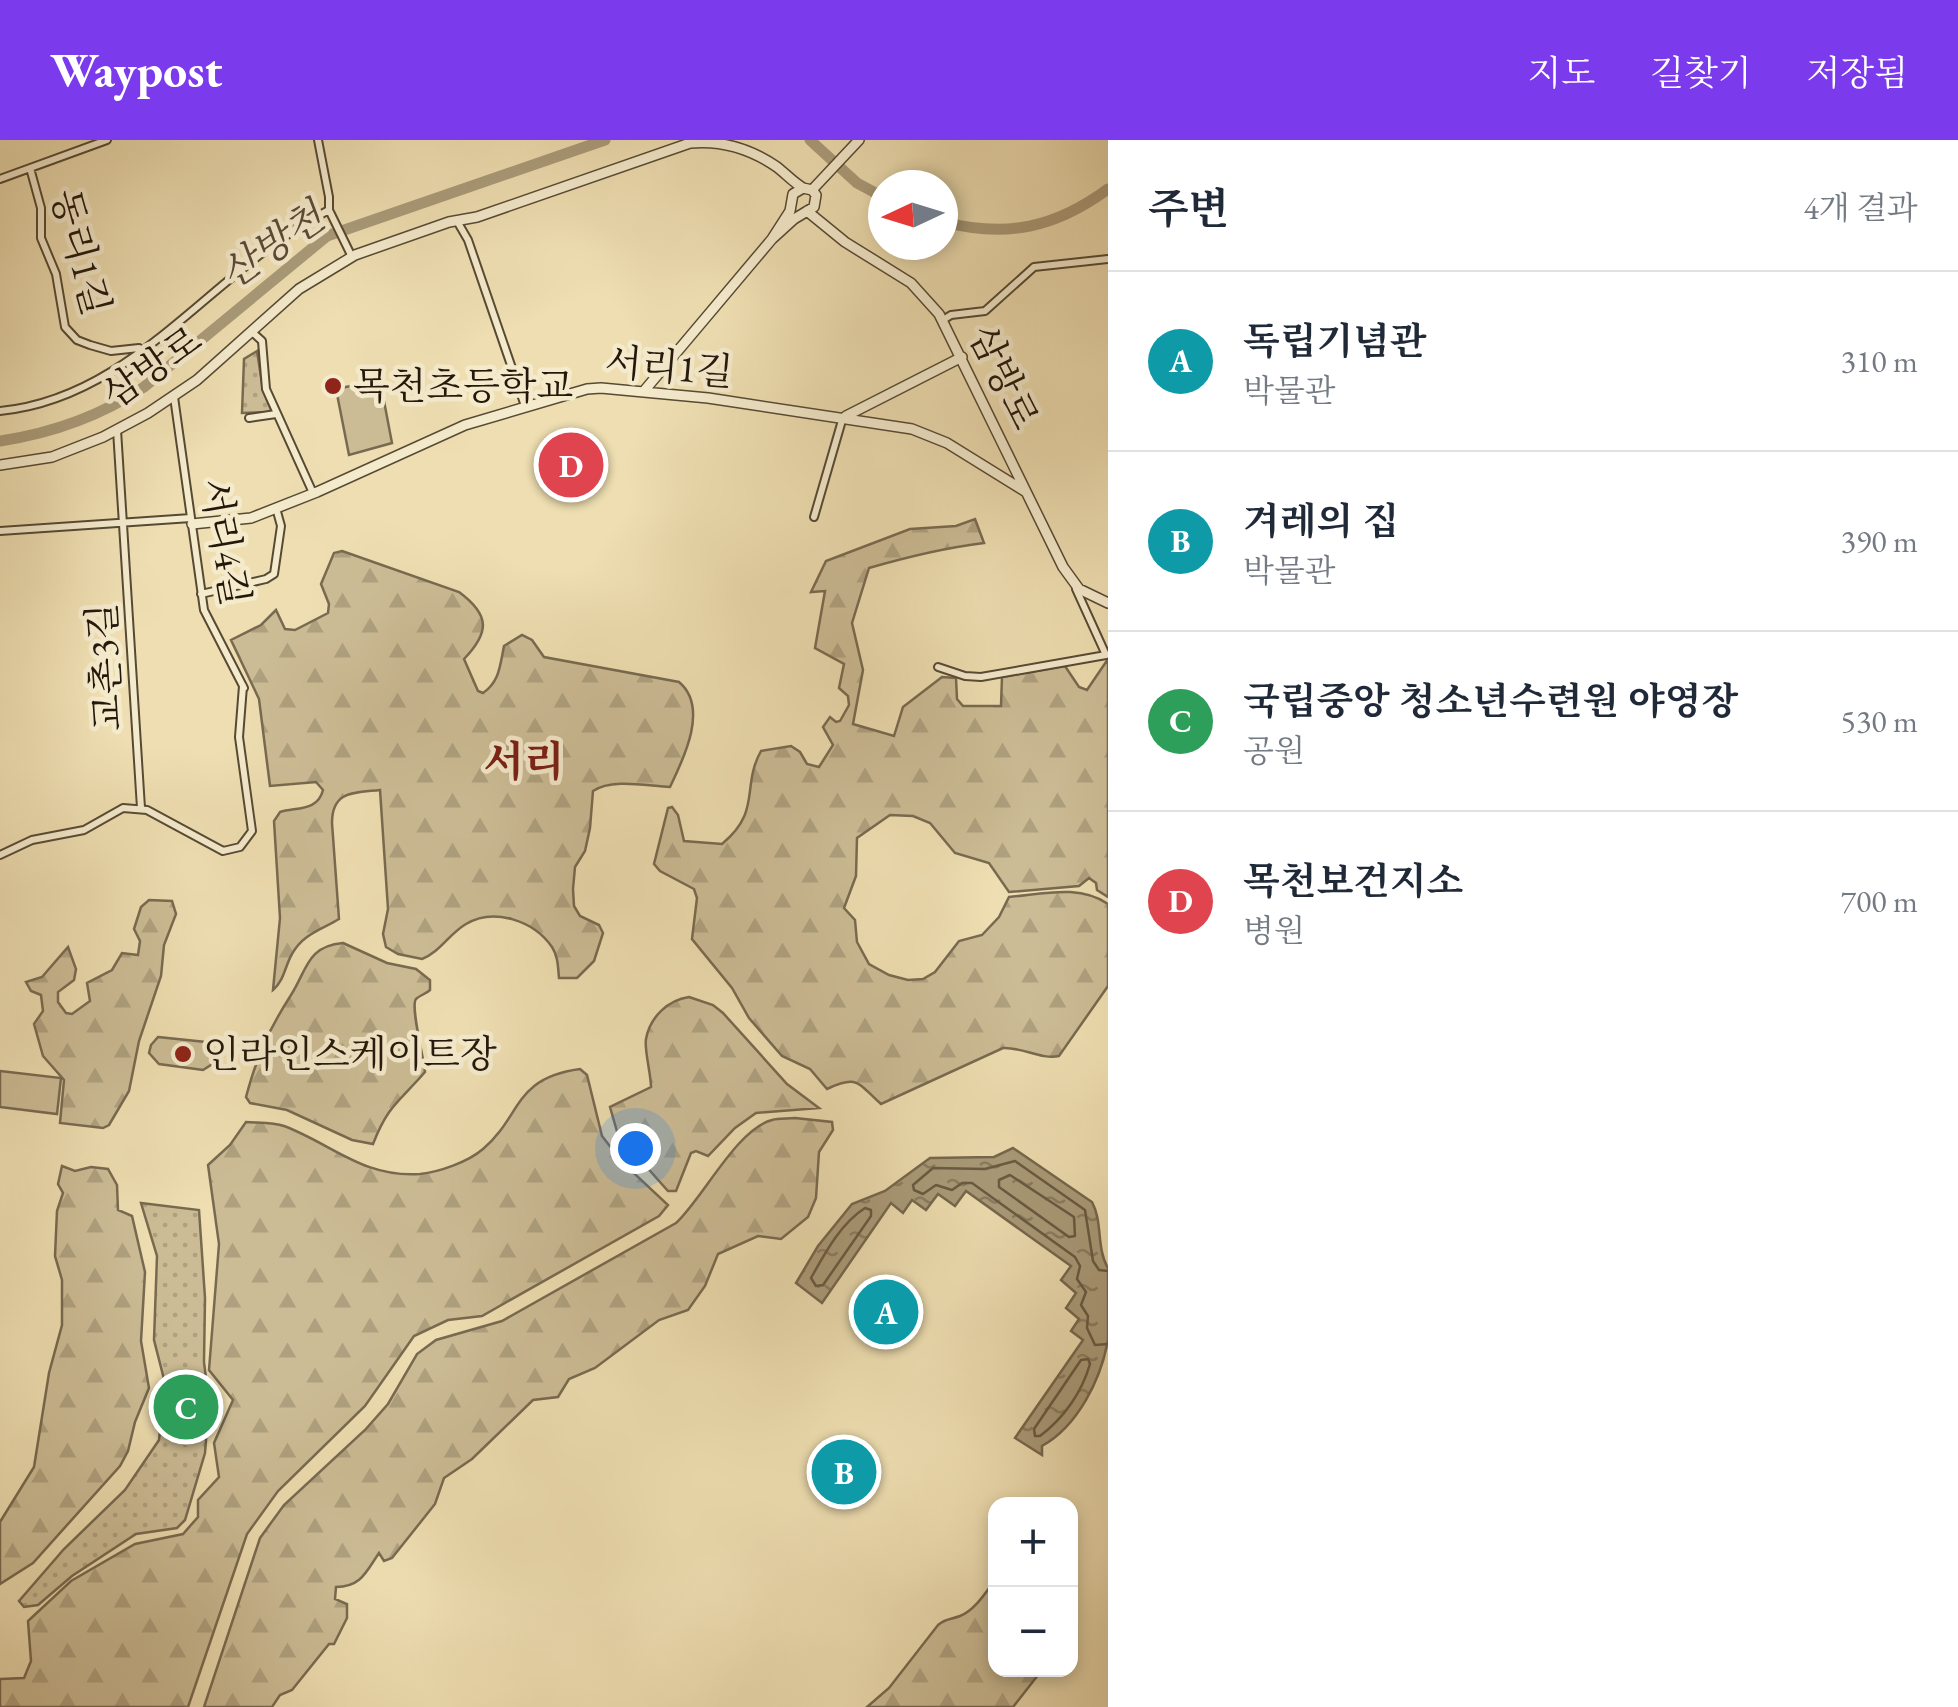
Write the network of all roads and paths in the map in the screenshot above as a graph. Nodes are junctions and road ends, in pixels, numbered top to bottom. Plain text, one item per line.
1 (108, 140) edge
2 (318, 140) edge
3 (859, 140) edge
4 (768, 162) junction
5 (30, 168) junction
6 (0, 178) edge
7 (811, 186) junction
8 (792, 199) junction
9 (816, 203) junction
10 (328, 210) junction
11 (805, 212) junction
12 (477, 217) junction
13 (457, 221) junction
14 (841, 238) junction
15 (772, 239) junction
16 (468, 240) junction
17 (352, 257) junction
18 (1108, 259) edge
19 (943, 320) junction
20 (251, 331) junction
21 (146, 347) junction
22 (962, 358) junction
23 (644, 392) junction
24 (174, 397) junction
25 (526, 406) junction
26 (0, 411) edge
27 (276, 414) junction
28 (843, 417) junction
29 (254, 421) dead end
30 (117, 430) junction
31 (0, 465) edge
32 (1026, 492) junction
33 (314, 494) junction
34 (276, 508) junction
35 (814, 517) dead end
36 (192, 521) junction
37 (123, 522) junction
38 (0, 531) edge
39 (1070, 579) junction
40 (201, 594) junction
41 (1108, 603) edge
42 (938, 667) dead end
43 (141, 808) junction
44 (0, 855) edge

1 - 5 street
2 - 10 street
3 - 7 street
4 - 7 street, 삼방로
4 - 8 street
4 - 12 street, 삼방로
5 - 6 street
5 - 21 street, 동리1길
7 - 8 street
7 - 9 street, 삼방로
8 - 11 street, 삼방로
8 - 15 street
9 - 11 street
9 - 14 street, 삼방로
10 - 17 street
10 - 21 street, 동리1길
11 - 14 street, 삼방로
11 - 15 street
12 - 13 street, 삼방로
12 - 16 street
13 - 16 street
13 - 17 street, 삼방로
14 - 19 street, 삼방로
15 - 23 street
16 - 25 street
17 - 20 street, 삼방로
18 - 19 street
19 - 22 street, 삼방로
20 - 24 street, 삼방로
20 - 27 street
21 - 26 street, 동리1길
22 - 28 street
22 - 32 street, 삼방로
23 - 25 street, 서리1길
23 - 28 street, 서리1길
24 - 30 street, 삼방로
24 - 36 street, 서리4길
25 - 33 street, 서리1길
27 - 29 street
27 - 33 street
28 - 32 street, 서리1길
28 - 35 street
30 - 31 street, 삼방로
30 - 37 street
32 - 39 street, 삼방로
33 - 34 street, 서리1길
34 - 36 street, 서리1길
34 - 40 street
36 - 37 street, 서리1길
36 - 40 street, 서리4길
37 - 38 street, 서리1길
37 - 43 street, 교촌3길
39 - 41 street
39 - 42 street, 삼방로
40 - 43 street, 서리4길
43 - 44 street

